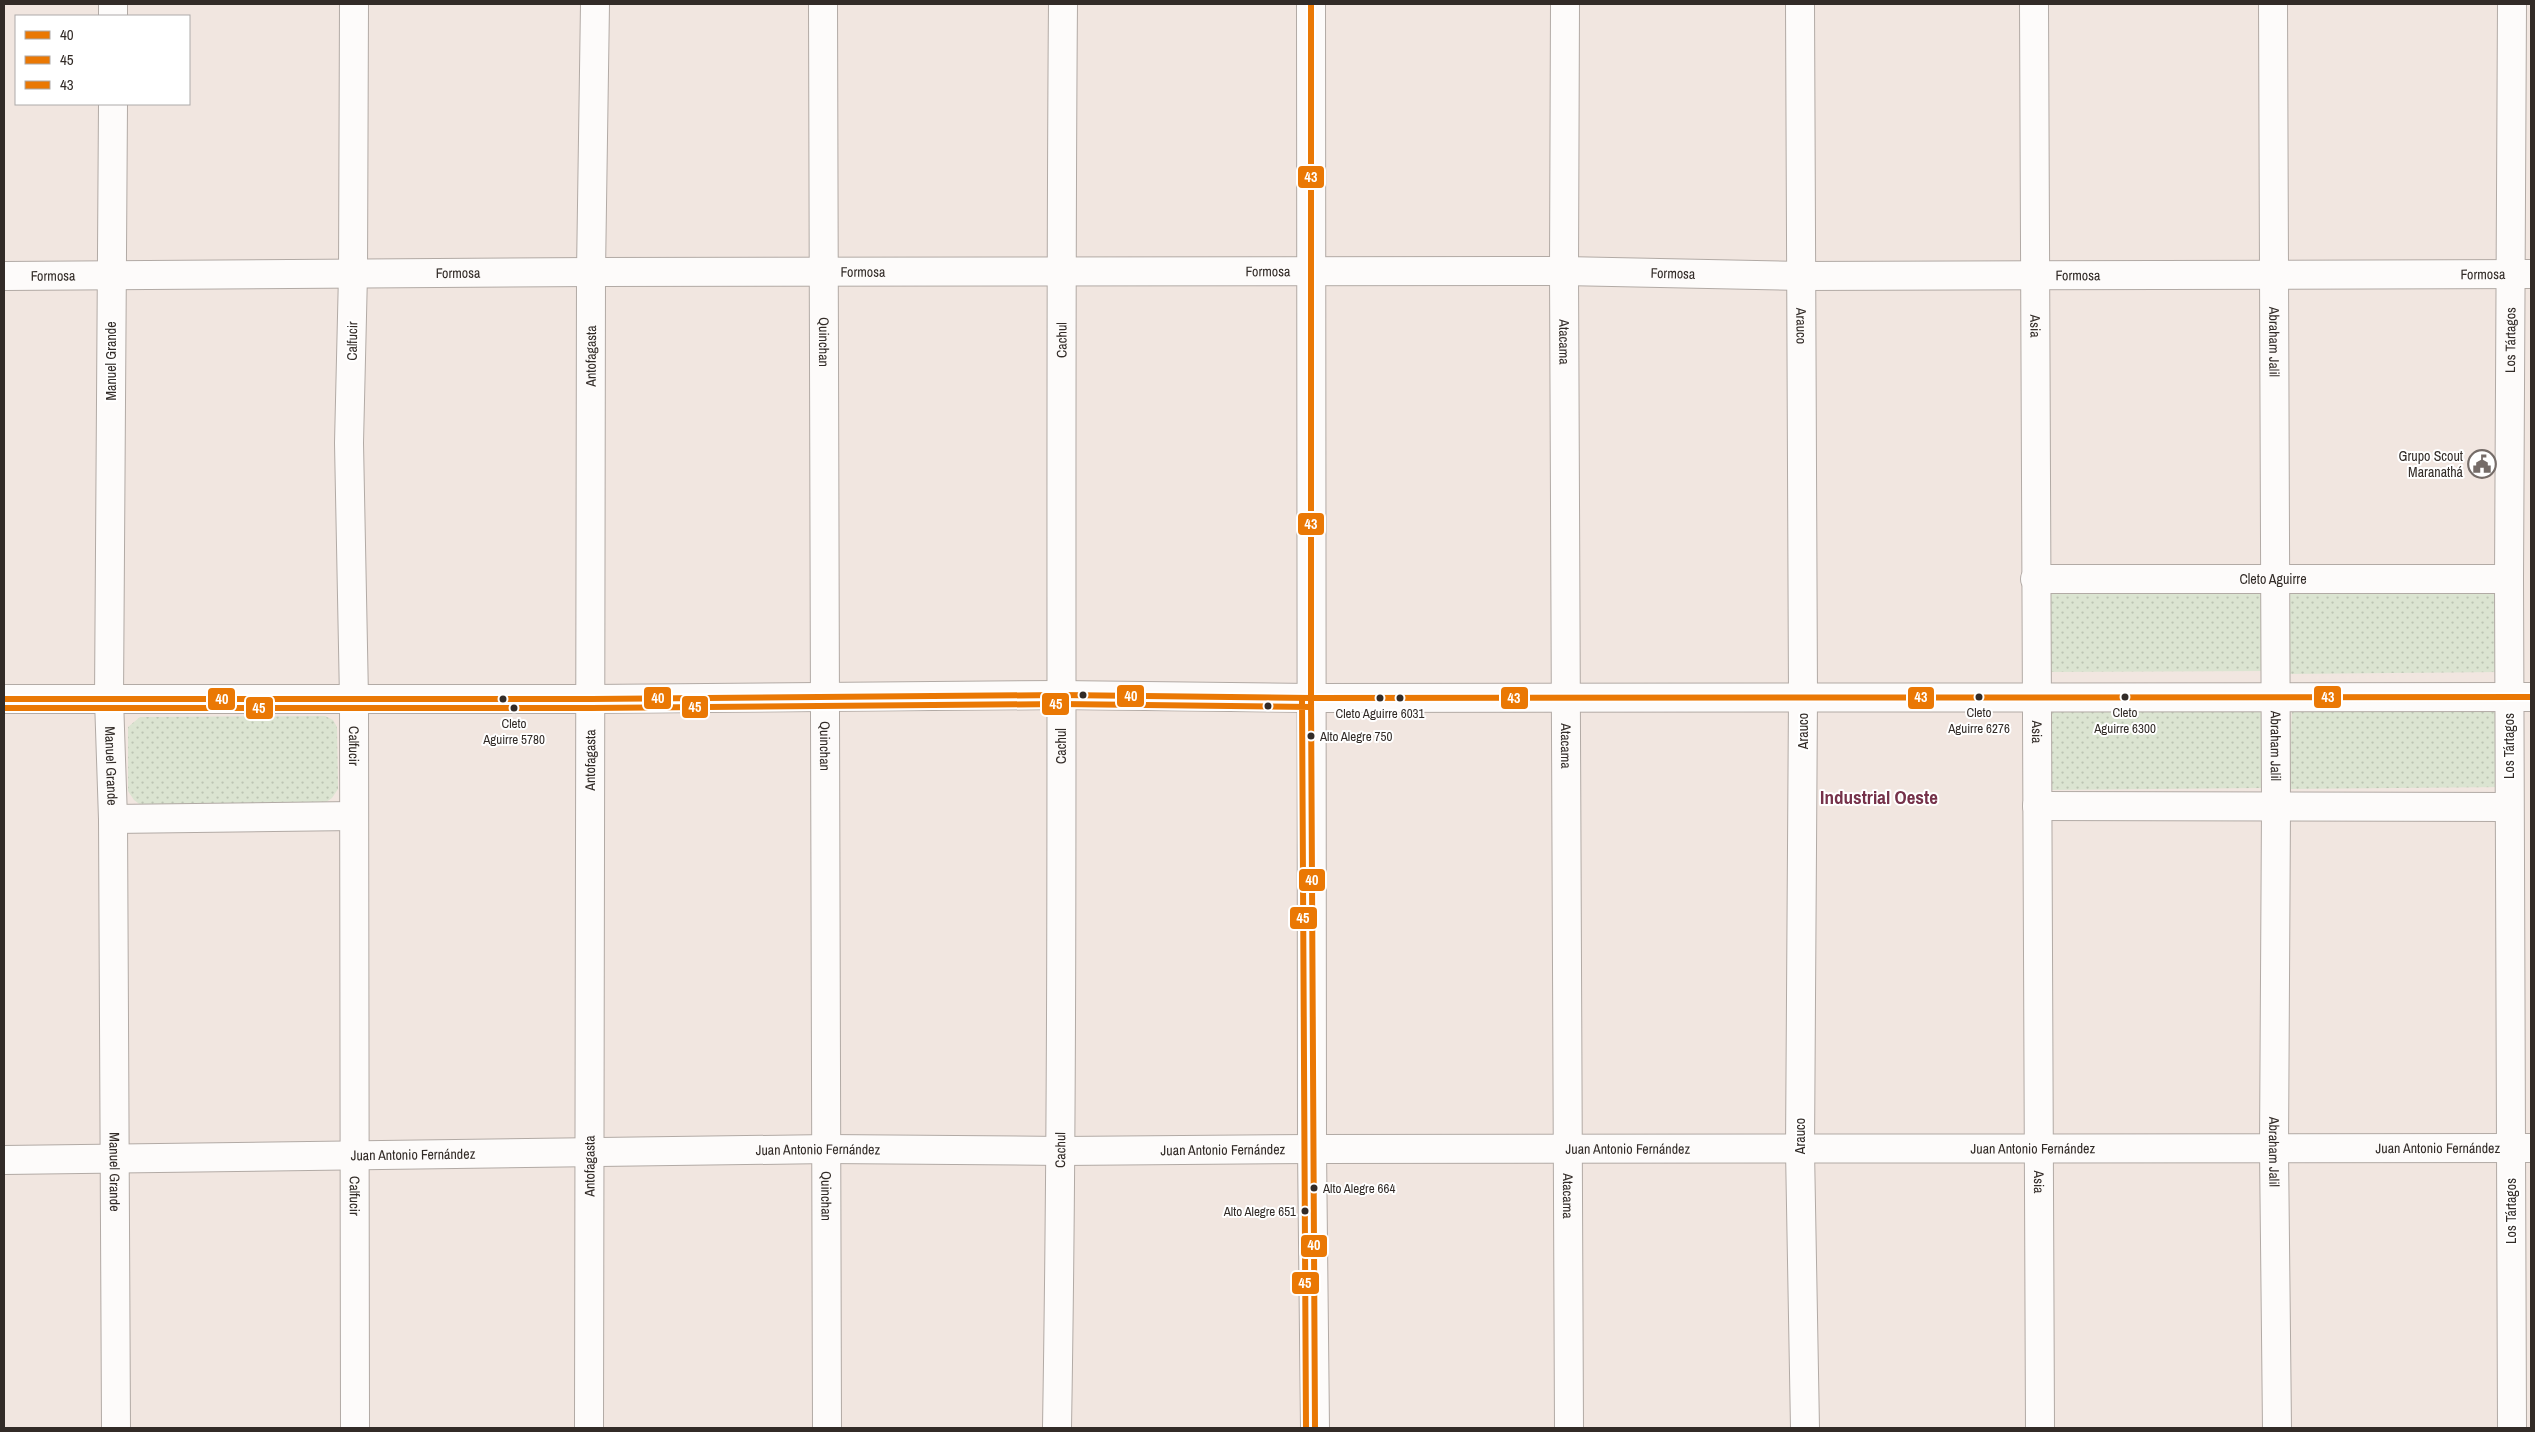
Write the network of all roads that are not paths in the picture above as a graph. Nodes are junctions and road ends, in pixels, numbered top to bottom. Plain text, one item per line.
1 (354, 4) edge
2 (595, 4) edge
3 (823, 4) edge
4 (1063, 4) edge
5 (1311, 4) edge
6 (1565, 4) edge
7 (1800, 4) edge
8 (2034, 4) edge
9 (2273, 4) edge
10 (2512, 4) edge
11 (112, 105) edge
12 (1564, 271) junction
13 (591, 272) junction
14 (1312, 272) junction
15 (824, 273) junction
16 (1061, 273) junction
17 (353, 274) junction
18 (2274, 274) junction
19 (2521, 274) edge
20 (2034, 275) junction
21 (4, 276) edge
22 (112, 276) junction
23 (1801, 276) junction
24 (2035, 579) junction
25 (2275, 579) junction
26 (2508, 579) junction
27 (826, 695) junction
28 (1060, 695) junction
29 (1566, 697) junction
30 (1803, 697) junction
31 (2036, 697) junction
32 (2520, 697) edge
33 (354, 698) junction
34 (1312, 698) junction
35 (2275, 698) junction
36 (4, 699) edge
37 (109, 699) junction
38 (591, 699) junction
39 (2037, 806) junction
40 (2276, 807) junction
41 (2510, 807) junction
42 (354, 816) junction
43 (113, 819) junction
44 (1312, 1148) junction
45 (1566, 1148) junction
46 (2274, 1148) junction
47 (2521, 1148) edge
48 (828, 1149) junction
49 (2038, 1149) junction
50 (1800, 1150) junction
51 (1062, 1151) junction
52 (590, 1152) junction
53 (354, 1154) junction
54 (4, 1160) edge
55 (114, 1160) junction
56 (116, 1428) edge
57 (355, 1428) edge
58 (589, 1428) edge
59 (827, 1428) edge
60 (1057, 1428) edge
61 (1315, 1428) edge
62 (1569, 1428) edge
63 (1804, 1428) edge
64 (2040, 1428) edge
65 (2277, 1428) edge
66 (2512, 1428) edge

1 - 17 street, Calfucir
2 - 13 street, Antofagasta
3 - 15 street, Quinchan
4 - 16 street, Cachul
5 - 14 street
6 - 12 street, Atacama
7 - 23 street, Arauco
8 - 20 street, Asia
9 - 18 street, Abraham Jalil
10 - 19 street, Los Tártagos
11 - 22 street, Manuel Grande
12 - 14 street, Formosa
12 - 23 street, Formosa
12 - 29 street, Atacama
13 - 15 street, Formosa
13 - 17 street, Formosa
13 - 38 street, Antofagasta
14 - 16 street, Formosa
14 - 34 street
15 - 16 street, Formosa
15 - 27 street, Quinchan
16 - 28 street, Cachul
17 - 22 street, Formosa
17 - 33 street, Calfucir
18 - 19 street, Formosa
18 - 20 street, Formosa
18 - 25 street, Abraham Jalil
19 - 26 street, Los Tártagos
20 - 23 street, Formosa
20 - 24 street, Asia
21 - 22 street, Formosa
22 - 37 street, Manuel Grande
23 - 30 street, Arauco
24 - 25 street, Cleto Aguirre
24 - 31 street, Asia
25 - 26 street, Cleto Aguirre
25 - 35 street, Abraham Jalil
26 - 32 street, Los Tártagos
27 - 28 street
27 - 38 street
27 - 48 street, Quinchan
28 - 34 street
28 - 51 street, Cachul
29 - 30 street
29 - 34 street
29 - 45 street, Atacama
30 - 31 street
30 - 50 street, Arauco
31 - 35 street
31 - 39 street, Asia
32 - 35 street
32 - 41 street, Los Tártagos
33 - 37 street
33 - 38 street
33 - 42 street, Calfucir
34 - 44 street
35 - 40 street, Abraham Jalil
36 - 37 street
37 - 43 street, Manuel Grande
38 - 52 street, Antofagasta
39 - 40 street
39 - 49 street, Asia
40 - 41 street
40 - 46 street, Abraham Jalil
41 - 47 street, Los Tártagos
42 - 43 street
42 - 53 street, Calfucir
43 - 55 street, Manuel Grande
44 - 45 street, Juan Antonio Fernández
44 - 51 street, Juan Antonio Fernández
44 - 61 street
45 - 50 street, Juan Antonio Fernández
45 - 62 street, Atacama
46 - 47 street, Juan Antonio Fernández
46 - 49 street, Juan Antonio Fernández
46 - 65 street, Abraham Jalil
47 - 66 street, Los Tártagos
48 - 51 street, Juan Antonio Fernández
48 - 52 street, Juan Antonio Fernández
48 - 59 street, Quinchan
49 - 50 street, Juan Antonio Fernández
49 - 64 street, Asia
50 - 63 street, Arauco
51 - 60 street, Cachul
52 - 53 street, Juan Antonio Fernández
52 - 58 street, Antofagasta
53 - 55 street, Juan Antonio Fernández
53 - 57 street, Calfucir
54 - 55 street, Juan Antonio Fernández
55 - 56 street, Manuel Grande

